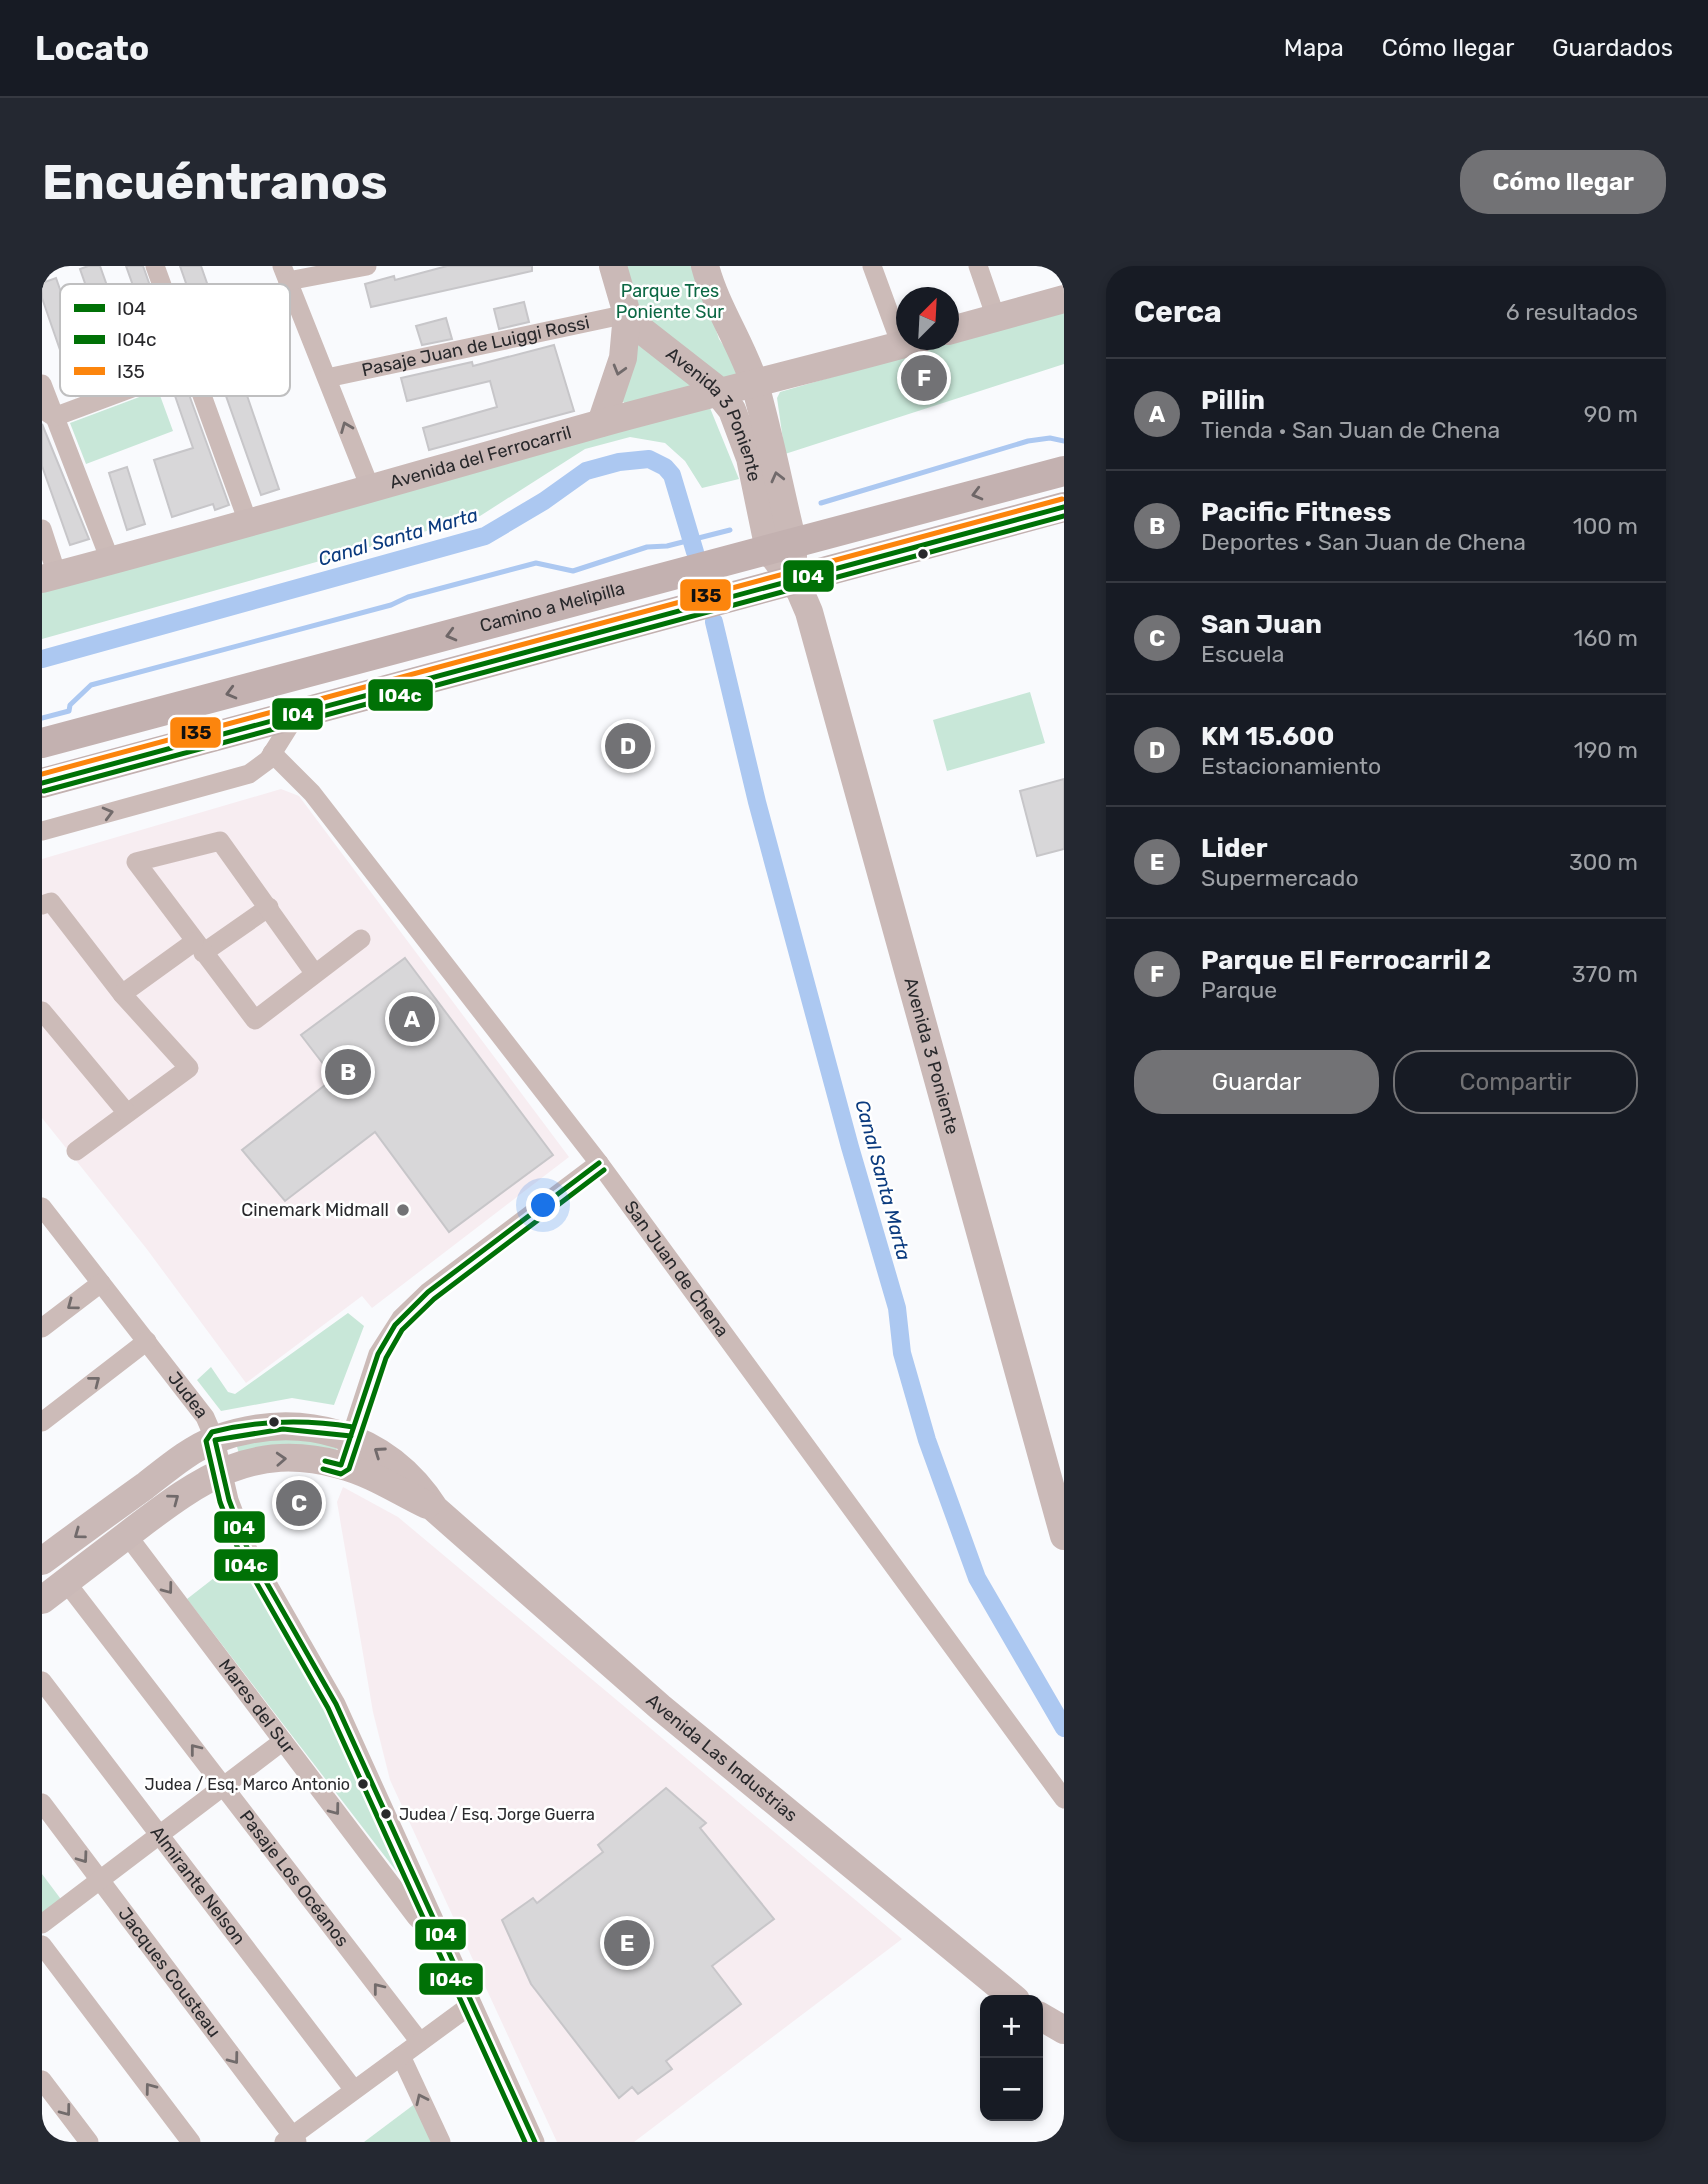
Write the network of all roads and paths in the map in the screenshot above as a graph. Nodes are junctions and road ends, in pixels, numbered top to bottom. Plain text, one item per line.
1 (155, 266) edge
2 (367, 266) edge
3 (613, 266) edge
4 (705, 266) edge
5 (873, 266) edge
6 (978, 266) edge
7 (285, 274) edge
8 (161, 284) edge
9 (290, 286) edge
10 (1064, 299) edge
11 (896, 313) edge
12 (627, 314) junction
13 (996, 318) junction
14 (959, 328) edge
15 (896, 346) edge
16 (327, 378) junction
17 (42, 383) edge
18 (755, 385) junction
19 (719, 392) junction
20 (100, 396) edge
21 (202, 396) edge
22 (48, 413) edge
23 (601, 423) junction
24 (1064, 471) edge
25 (371, 490) junction
26 (1064, 507) edge
27 (247, 522) junction
28 (42, 529) edge
29 (781, 547) junction
30 (110, 560) junction
31 (50, 577) edge
32 (792, 579) junction
33 (297, 714) junction
34 (42, 743) edge
35 (272, 753) junction
36 (42, 783) edge
37 (42, 831) edge
38 (42, 905) edge
39 (269, 907) junction
40 (362, 939) dead end
41 (199, 947) junction
42 (315, 974) junction
43 (122, 993) junction
44 (42, 1011) edge
45 (127, 1113) junction
46 (76, 1152) dead end
47 (599, 1163) junction
48 (46, 1219) edge
49 (101, 1283) junction
50 (42, 1328) edge
51 (147, 1341) junction
52 (42, 1422) edge
53 (351, 1436) junction
54 (215, 1440) junction
55 (341, 1465) junction
56 (221, 1470) junction
57 (435, 1509) junction
58 (127, 1535) junction
59 (1064, 1536) edge
60 (42, 1562) edge
61 (66, 1581) junction
62 (42, 1600) edge
63 (42, 1681) edge
64 (283, 1741) junction
65 (223, 1786) junction
66 (1064, 1799) edge
67 (42, 1803) edge
68 (159, 1835) junction
69 (99, 1881) junction
70 (42, 1924) edge
71 (443, 1942) junction
72 (42, 1945) edge
73 (1010, 1995) edge
74 (472, 2004) junction
75 (1043, 2018) edge
76 (1064, 2030) edge
77 (420, 2042) junction
78 (401, 2056) junction
79 (42, 2080) edge
80 (354, 2090) junction
81 (291, 2140) edge
82 (89, 2142) edge
83 (191, 2142) edge
84 (441, 2142) edge
85 (535, 2142) edge

1 - 8 street
2 - 7 street
3 - 12 street, Avenida 3 Poniente
4 - 18 street, Avenida 3 Poniente
5 - 11 street
6 - 13 street
9 - 16 street
10 - 13 street
12 - 16 street, Pasaje Juan de Luiggi Rossi
12 - 19 street, Avenida 3 Poniente
12 -> 23 street
13 - 14 street
15 - 18 street, Avenida del Ferrocarril
25 -> 16 street
17 - 22 street
18 - 19 street, Avenida del Ferrocarril
29 -> 18 street, Avenida 3 Poniente
19 - 23 street, Avenida del Ferrocarril
19 - 29 street, Avenida 3 Poniente
20 - 22 street
21 - 27 street
22 - 30 street
23 - 25 street, Avenida del Ferrocarril
24 -> 29 main road, Camino a Melipilla
25 - 27 street, Avenida del Ferrocarril
26 - 32 main road, Camino a Melipilla
27 - 30 street, Avenida del Ferrocarril
28 - 31 street
29 - 32 street, Avenida 3 Poniente
29 -> 34 main road, Camino a Melipilla
30 - 31 street, Avenida del Ferrocarril
32 - 33 main road, Camino a Melipilla
32 - 59 street, Avenida 3 Poniente
33 - 35 street
33 - 36 main road, Camino a Melipilla
37 -> 35 street
35 - 47 street, San Juan de Chena
38 - 43 street
39 - 41 street
39 - 41 street
39 - 42 street
40 - 42 street
41 - 42 street
41 - 43 street
43 - 45 street
44 - 45 street
45 - 46 street
47 - 53 street
47 - 66 street, San Juan de Chena
48 - 49 street, Judea
49 -> 50 street
49 - 51 street, Judea
52 -> 51 street
51 - 54 street, Judea
53 - 54 street, Avenida Las Industrias
53 - 55 street
57 -> 53 street, Avenida Las Industrias
54 - 56 street, Judea
54 -> 60 street, Avenida Las Industrias
56 -> 55 street, Avenida Las Industrias
55 - 57 street, Avenida Las Industrias
58 -> 56 street, Avenida Las Industrias
56 - 71 street, Judea
57 - 73 street, Avenida Las Industrias
58 - 61 street, Avenida Las Industrias
58 -> 64 street, Mares del Sur
61 - 62 street, Avenida Las Industrias
65 -> 61 street, Pasaje Los Océanos
63 - 68 street, Almirante Nelson
64 - 65 street
64 -> 71 street, Mares del Sur
65 - 68 street
77 -> 65 street, Pasaje Los Océanos
67 -> 69 street, Jacques Cousteau
68 - 69 street
68 - 80 street, Almirante Nelson
69 - 70 street
69 -> 81 street, Jacques Cousteau
71 - 74 street, Judea
83 -> 72 street
74 - 77 street
74 - 85 street, Judea
75 - 76 street
77 - 78 street
78 - 80 street
84 -> 78 street
79 -> 82 street
80 - 81 street

